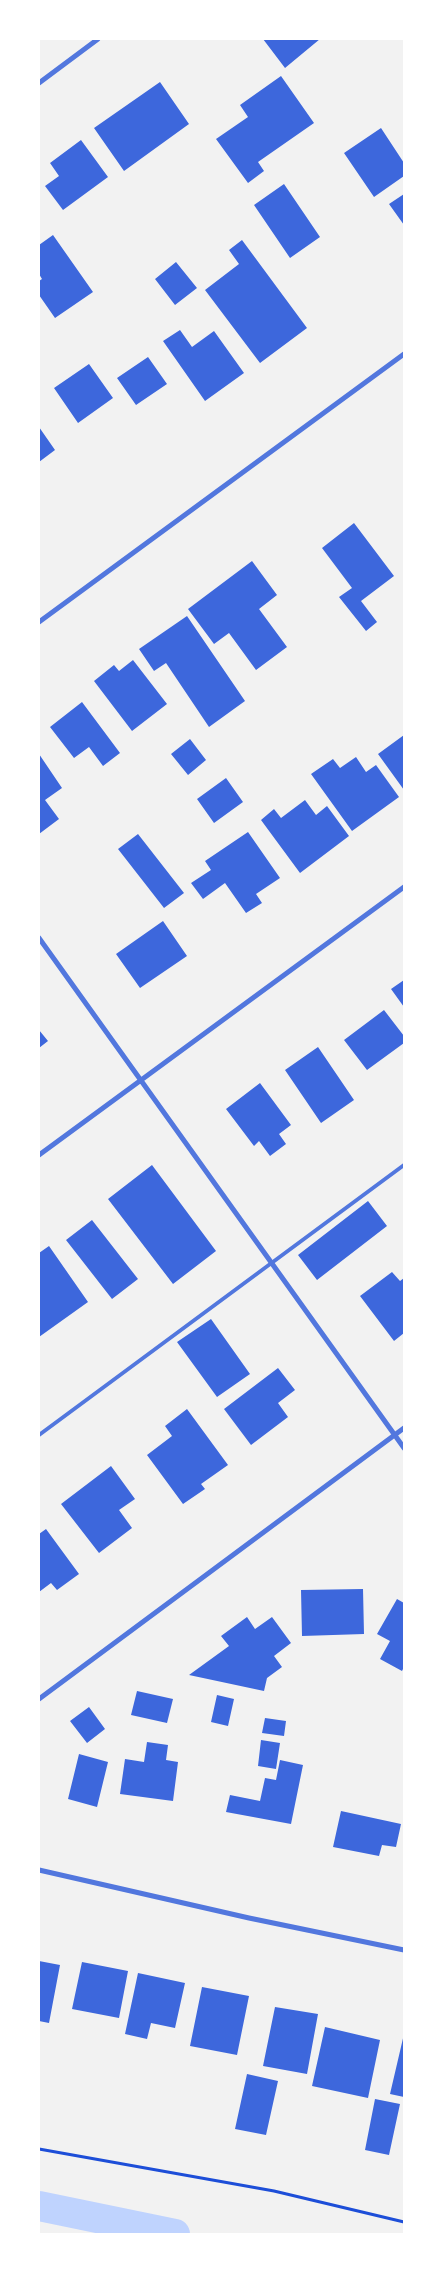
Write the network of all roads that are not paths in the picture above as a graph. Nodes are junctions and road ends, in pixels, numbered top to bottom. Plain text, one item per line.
1 (98, 39) edge
2 (39, 83) edge
3 (404, 354) edge
4 (39, 622) edge
5 (404, 887) edge
6 (39, 938) edge
7 (140, 1079) junction
8 (39, 1154) edge
9 (404, 1165) edge
10 (272, 1264) junction
11 (404, 1428) edge
12 (39, 1435) edge
13 (395, 1435) junction
14 (404, 1448) edge
15 (39, 1699) edge
16 (39, 1870) edge
17 (404, 1950) edge

1 - 2 street
3 - 4 street
5 - 7 street
6 - 7 street
7 - 8 street
7 - 10 street
9 - 10 lane
10 - 12 lane
10 - 13 street
11 - 13 street
13 - 14 street
13 - 15 street
16 - 17 street

